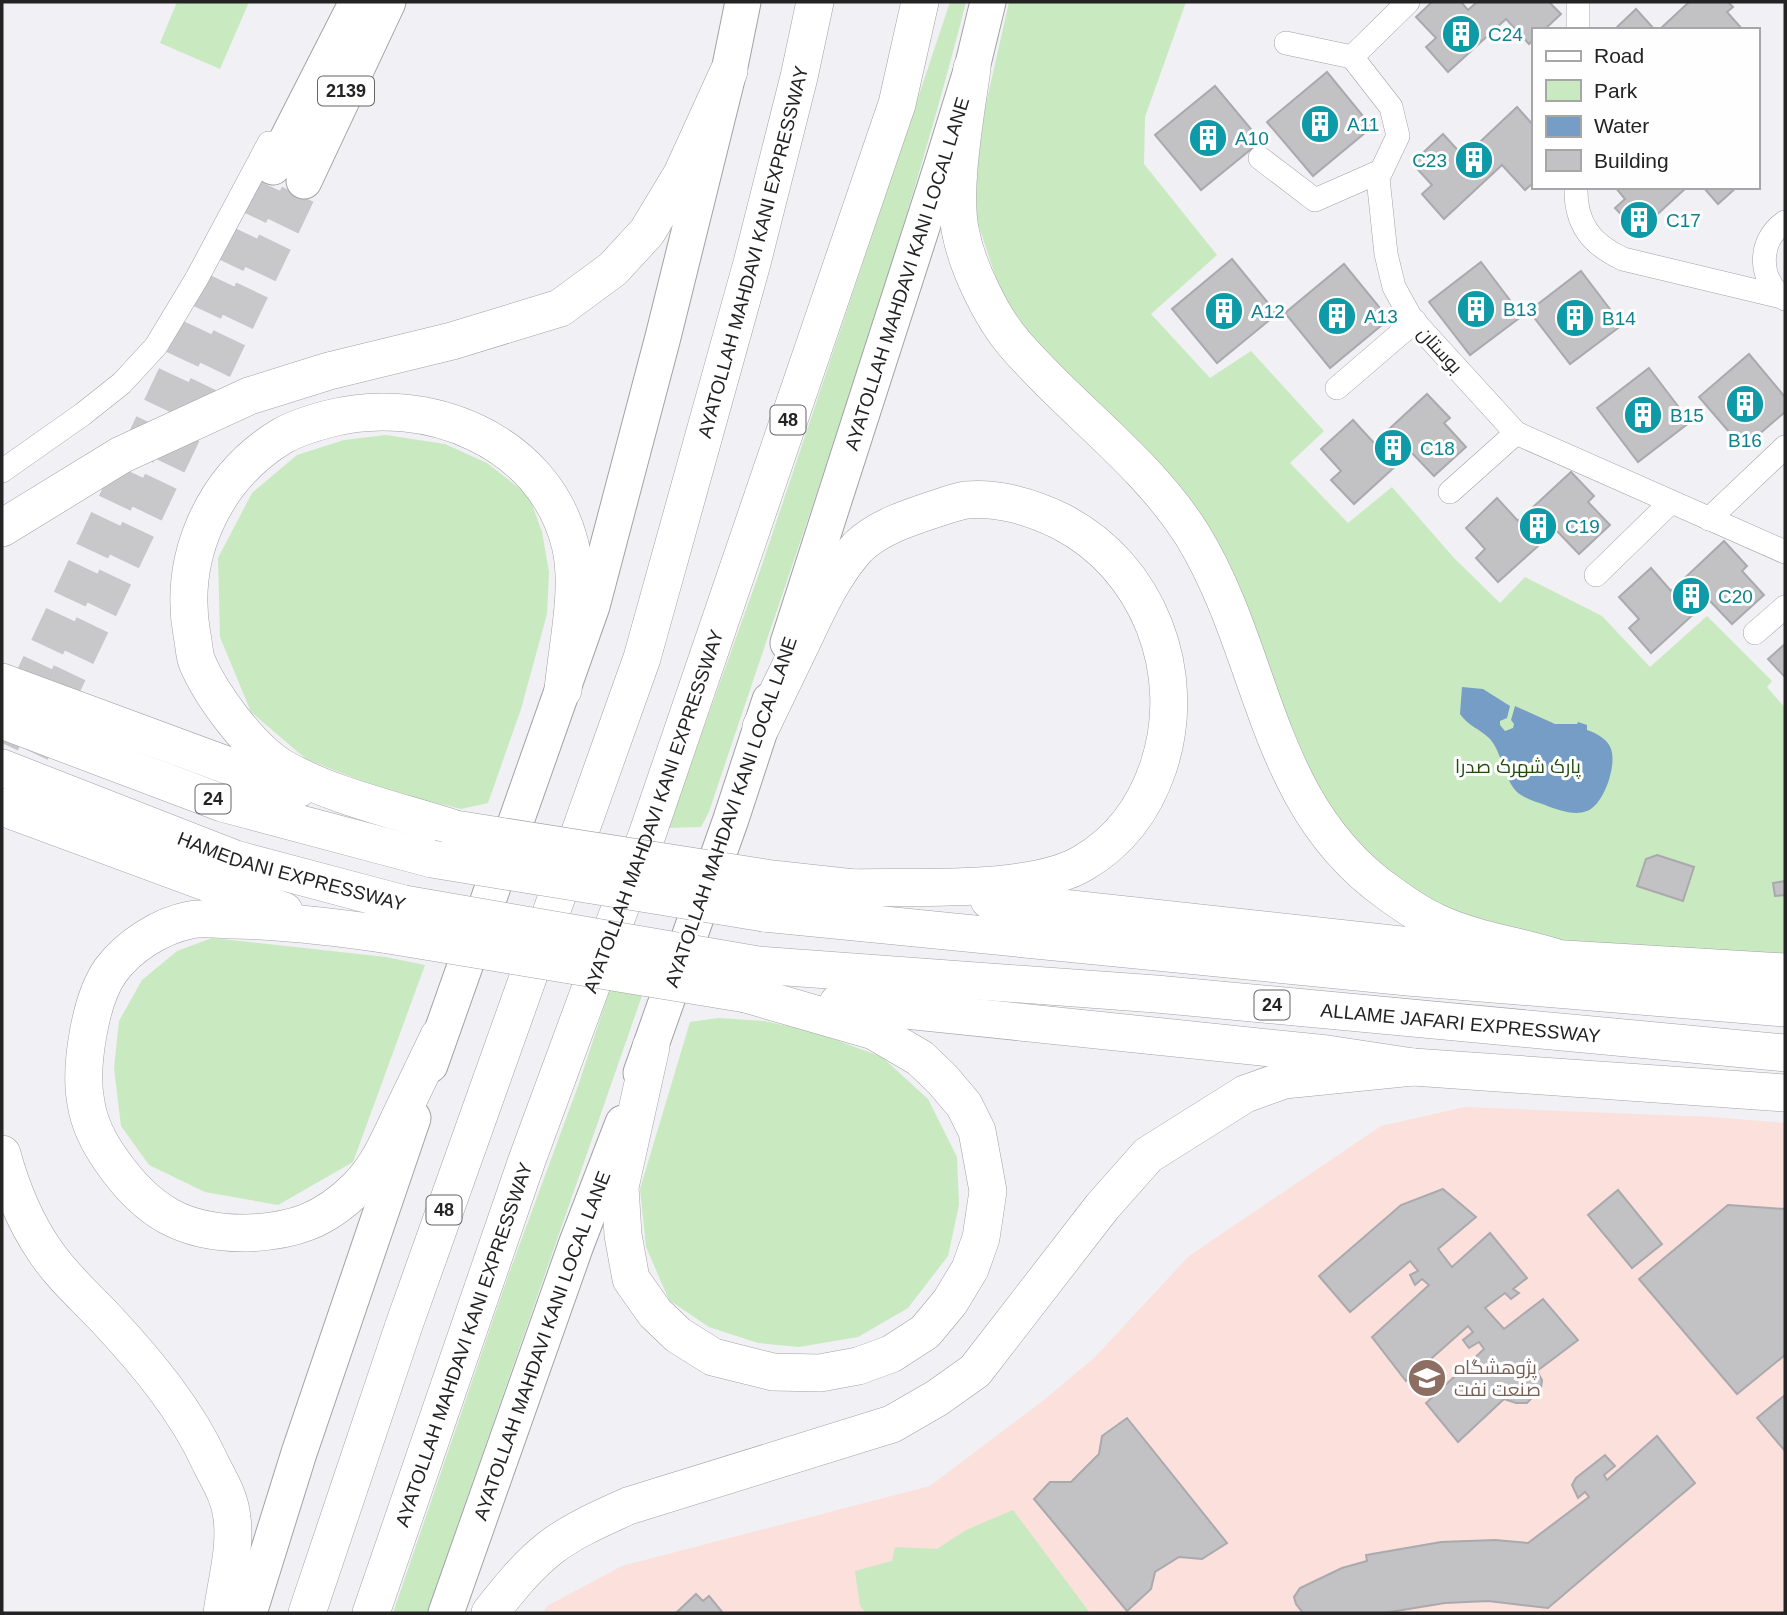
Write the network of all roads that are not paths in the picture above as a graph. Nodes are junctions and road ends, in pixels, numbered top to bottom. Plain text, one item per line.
1 (339, 2) edge
2 (357, 2) edge
3 (388, 2) edge
4 (743, 2) edge
5 (815, 2) edge
6 (920, 2) edge
7 (933, 2) edge
8 (988, 2) edge
9 (1408, 2) edge
10 (1578, 2) edge
11 (1578, 28) edge
12 (1286, 43) dead end
13 (1352, 57) junction
14 (972, 68) junction
15 (729, 71) junction
16 (897, 104) junction
17 (1260, 158) dead end
18 (1381, 171) junction
19 (1576, 189) edge
20 (1785, 222) edge
21 (1784, 298) edge
22 (1415, 321) junction
23 (1337, 388) dead end
24 (1516, 433) junction
25 (1785, 447) edge
26 (2, 471) edge
27 (1450, 492) dead end
28 (1671, 502) junction
29 (1709, 519) junction
30 (2, 528) edge
31 (1785, 552) edge
32 (1596, 575) dead end
33 (1785, 607) edge
34 (1755, 633) dead end
35 (2, 682) edge
36 (563, 690) junction
37 (2, 720) edge
38 (761, 727) junction
39 (2, 768) edge
40 (2, 807) edge
41 (455, 829) junction
42 (849, 888) junction
43 (768, 896) junction
44 (397, 920) junction
45 (318, 924) junction
46 (608, 939) junction
47 (1554, 957) junction
48 (1785, 972) edge
49 (752, 979) junction
50 (1785, 1007) edge
51 (439, 1036) junction
52 (651, 1047) junction
53 (1785, 1053) edge
54 (1413, 1067) junction
55 (1785, 1093) edge
56 (2, 1154) edge
57 (222, 1613) edge
58 (249, 1613) edge
59 (307, 1613) edge
60 (371, 1613) edge
61 (446, 1613) edge
62 (490, 1613) edge

1 - 26 street
2 - 3 main road, 2139
4 - 15 main road
5 - 59 highway, AYATOLLAH MAHDAVI KANI EXPRESSWAY / 48
6 - 16 highway, AYATOLLAH MAHDAVI KANI EXPRESSWAY / 48
7 - 16 highway
8 - 14 main road, AYATOLLAH MAHDAVI KANI LOCAL LANE
9 - 13 street
10 - 11 street
12 - 13 street
13 - 18 street, بوستان
14 - 38 main road, AYATOLLAH MAHDAVI KANI LOCAL LANE
14 - 47 highway
15 - 30 highway
15 - 36 main road
16 - 46 highway, AYATOLLAH MAHDAVI KANI EXPRESSWAY / 48
17 - 18 street
18 - 22 street, بوستان
19 - 21 street
20 - 21 street
22 - 23 street
22 - 24 street, بوستان
24 - 27 street
24 - 28 street, بوستان
25 - 29 street
28 - 29 street, بوستان
28 - 32 street
29 - 31 street, بوستان
33 - 34 street
35 - 41 highway
36 - 41 highway
36 - 51 main road
37 - 43 highway, 24, bridge
38 - 42 highway
38 - 52 main road, AYATOLLAH MAHDAVI KANI LOCAL LANE
39 - 44 highway, HAMEDANI EXPRESSWAY / 24
40 - 45 highway
41 - 43 highway, bridge
42 - 43 highway
42 - 47 highway
43 - 50 highway, 24
44 - 45 highway
44 - 46 highway, HAMEDANI EXPRESSWAY / 24, bridge
44 - 49 highway, bridge
45 - 51 highway
46 - 49 highway, HAMEDANI EXPRESSWAY / 24, bridge
46 - 60 highway, AYATOLLAH MAHDAVI KANI EXPRESSWAY / 48
47 - 48 highway
49 - 52 highway
49 - 53 highway, ALLAME JAFARI EXPRESSWAY / 24
49 - 54 highway
51 - 58 main road
52 - 61 main road, AYATOLLAH MAHDAVI KANI LOCAL LANE
54 - 55 highway
54 - 62 highway
56 - 57 highway

